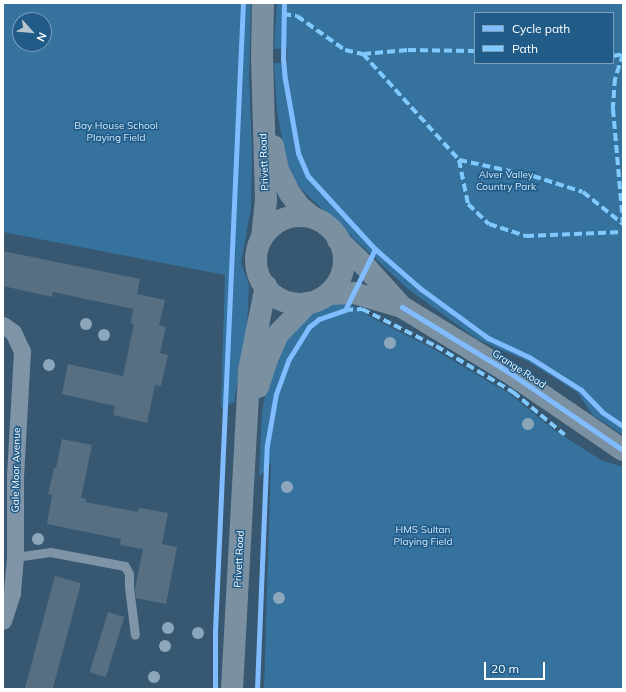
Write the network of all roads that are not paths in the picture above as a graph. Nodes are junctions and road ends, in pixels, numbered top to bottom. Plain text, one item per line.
1 (263, 3) edge
2 (262, 86) junction
3 (314, 218) junction
4 (262, 238) junction
5 (338, 240) junction
6 (266, 286) junction
7 (328, 294) junction
8 (308, 303) junction
9 (402, 307) junction
10 (3, 325) edge
11 (245, 429) junction
12 (623, 450) edge
13 (15, 557) junction
14 (3, 621) edge
15 (135, 635) dead end
16 (232, 689) edge

1 - 2 main road, Privett Road
2 - 3 main road, Privett Road
2 - 4 main road, Privett Road
3 - 4 main road
3 - 5 main road
4 - 6 main road
5 - 7 main road
5 - 9 main road, Grange Road
6 - 8 main road
6 - 11 main road, Privett Road
7 - 8 main road
7 - 9 main road, Grange Road
8 - 11 main road, Privett Road
9 - 12 main road, Grange Road
10 - 13 street, Gale Moor Avenue
11 - 16 main road, Privett Road
13 - 14 street, Gale Moor Avenue
13 - 15 lane

